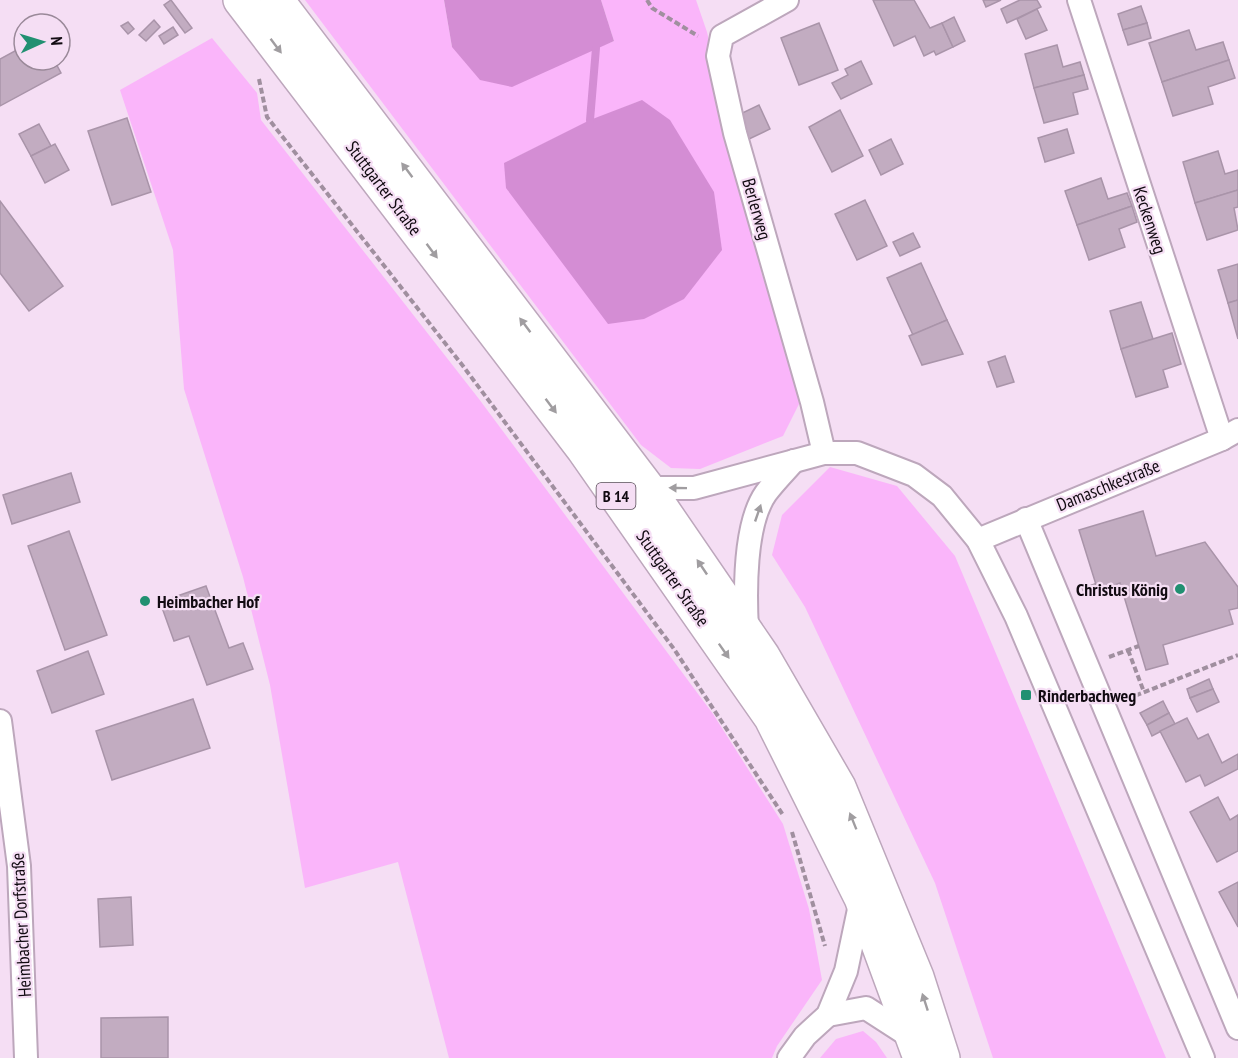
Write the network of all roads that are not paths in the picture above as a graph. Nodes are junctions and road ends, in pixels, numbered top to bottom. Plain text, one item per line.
1 (240, 0) edge
2 (277, 0) edge
3 (787, 0) edge
4 (1079, 0) edge
5 (1230, 435) edge
6 (824, 453) junction
7 (795, 459) junction
8 (648, 488) junction
9 (1026, 519) junction
10 (978, 540) junction
11 (747, 633) junction
12 (0, 721) edge
13 (861, 898) junction
14 (828, 1015) junction
15 (1238, 1028) edge
16 (917, 1049) edge
17 (26, 1058) edge
18 (789, 1058) edge
19 (943, 1058) edge
20 (1203, 1058) edge

1 -> 13 main road, Stuttgarter Straße / B 14
8 -> 2 main road, Stuttgarter Straße / B 14
3 - 6 street, Berlerweg
4 - 5 street, Keckenweg
5 - 9 street, Damaschkestraße
6 - 7 street
6 - 10 street
7 -> 8 street
11 -> 7 street
11 -> 8 main road, Stuttgarter Straße / B 14
9 - 10 street, Damaschkestraße
9 - 15 street
10 - 20 street
19 -> 11 main road, Stuttgarter Straße / B 14
12 - 17 street, Heimbacher Dorfstraße
13 - 14 street
13 - 16 main road, Stuttgarter Straße / B 14
14 - 16 street
14 - 18 street

